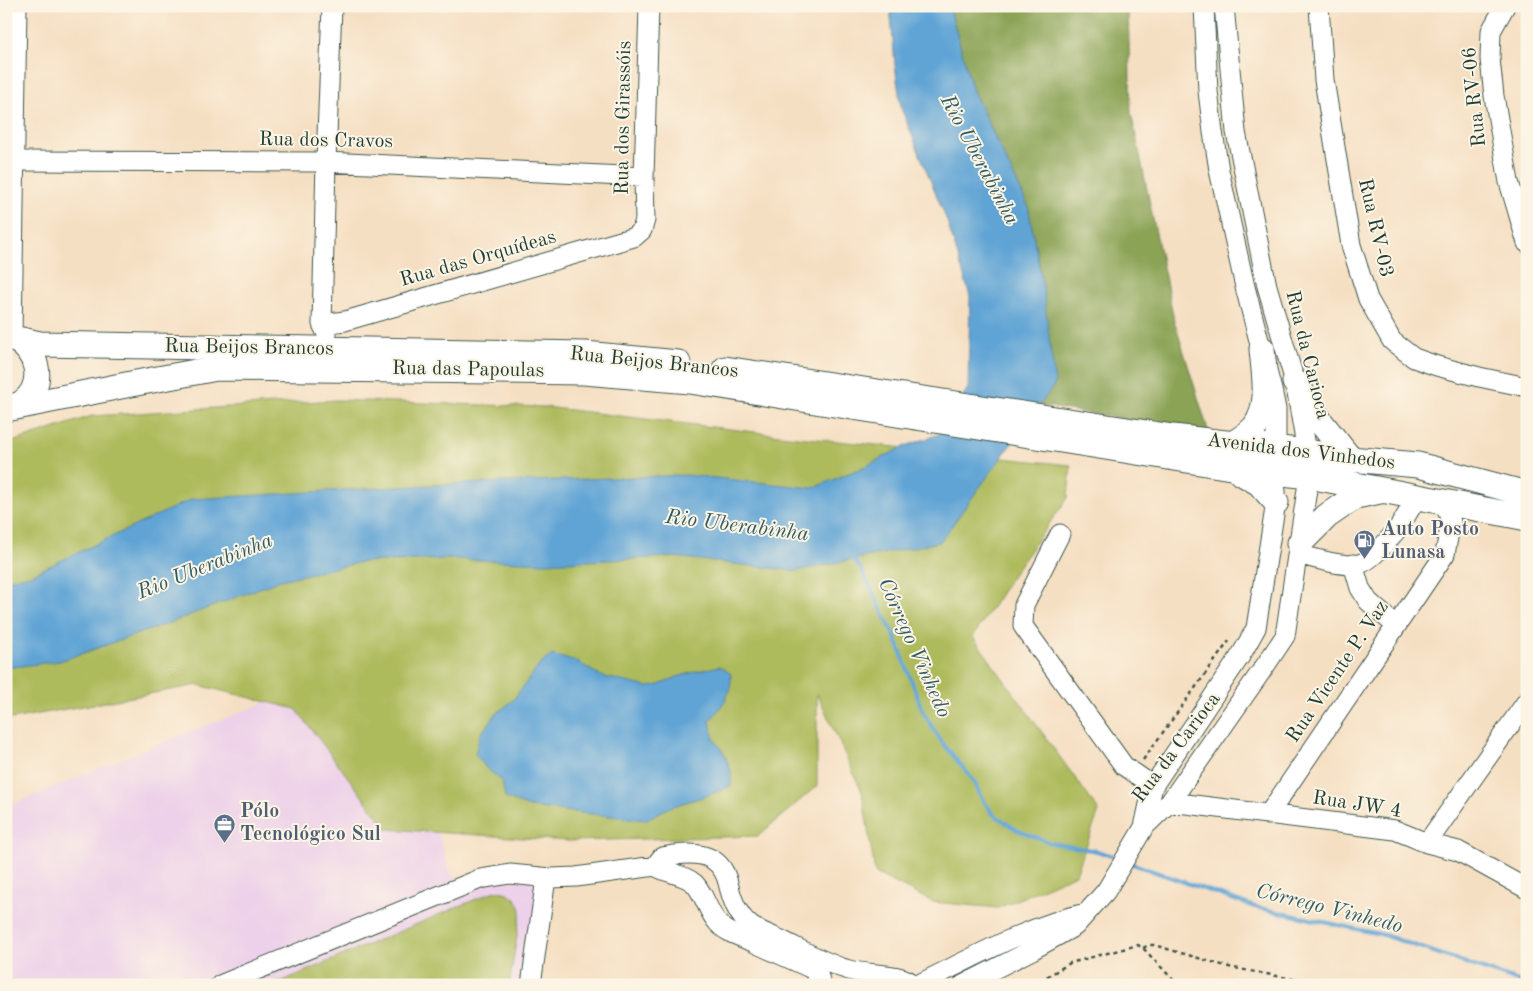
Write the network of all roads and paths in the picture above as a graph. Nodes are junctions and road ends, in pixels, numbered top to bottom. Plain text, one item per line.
1 (14, 6) edge
2 (332, 6) edge
3 (649, 6) edge
4 (1204, 6) edge
5 (1224, 6) edge
6 (1320, 6) edge
7 (1505, 6) edge
8 (10, 161) edge
9 (326, 162) junction
10 (644, 177) junction
11 (642, 230) joint
12 (1526, 237) edge
13 (322, 324) junction
14 (9, 337) edge
15 (334, 349) junction
16 (1262, 349) junction
17 (1295, 382) junction
18 (1527, 386) edge
19 (7, 409) edge
20 (932, 410) junction
21 (1276, 448) junction
22 (1307, 452) junction
23 (1232, 456) junction
24 (1350, 459) junction
25 (1275, 473) junction
26 (1309, 476) junction
27 (1382, 491) junction
28 (1527, 494) edge
29 (1418, 498) junction
30 (1276, 502) junction
31 (1445, 503) junction
32 (1527, 518) edge
33 (1060, 534) dead end
34 (1299, 549) junction
35 (1353, 564) junction
36 (1396, 626) junction
37 (1234, 634) dead end
38 (1241, 655) junction
39 (1265, 666) junction
40 (1215, 694) junction
41 (1527, 702) edge
42 (1238, 705) junction
43 (1150, 785) junction
44 (1170, 802) junction
45 (1268, 815) junction
46 (1142, 830) junction
47 (1427, 843) junction
48 (656, 866) junction
49 (546, 878) junction
50 (1527, 890) edge
51 (1086, 913) junction
52 (1143, 948) junction
53 (786, 950) junction
54 (220, 985) edge
55 (530, 985) edge
56 (821, 985) edge
57 (916, 985) edge
58 (963, 985) edge
59 (1033, 985) edge
60 (1178, 985) edge
61 (1324, 985) edge

1 - 8 main road
2 - 9 street
3 - 10 street, Rua dos Girassóis
4 - 16 street, Rua da Carioca
5 - 17 street, Rua da Carioca
6 - 18 street, Rua RV-03
7 - 12 street, Rua RV-06
8 - 9 street, Rua dos Cravos
8 - 14 main road
9 - 10 street, Rua dos Cravos
9 - 13 street
10 - 11 street, Rua dos Girassóis
11 - 13 street, Rua das Orquídeas
13 - 15 street
14 - 15 main road, Rua Beijos Brancos
14 - 19 main road
15 - 20 main road, Rua Beijos Brancos
16 - 21 street, Rua da Carioca
16 - 23 main road
17 - 22 street, Rua da Carioca
17 - 24 main road
19 - 20 main road, Rua das Papoulas
20 - 23 main road, Avenida dos Vinhedos
21 - 22 main road, Avenida dos Vinhedos
21 - 23 main road, Avenida dos Vinhedos
21 - 25 street, Rua da Carioca
22 - 24 main road, Avenida dos Vinhedos
22 - 26 street, Rua da Carioca
23 - 25 main road, Avenida dos Vinhedos
23 - 30 main road
24 - 28 main road, Avenida dos Vinhedos
25 - 26 main road, Avenida dos Vinhedos
25 - 30 street, Rua da Carioca
26 - 27 main road, Avenida dos Vinhedos
26 - 34 street, Rua da Carioca
27 - 29 main road, Avenida dos Vinhedos
27 - 34 main road
29 - 31 main road, Avenida dos Vinhedos
29 - 35 street
30 - 38 street, Rua da Carioca
31 - 32 main road, Avenida dos Vinhedos
31 - 36 street, Rua Vicente P. Vaz
33 - 43 street
34 - 35 street
34 - 39 street, Rua da Carioca
35 - 36 street
36 - 45 street, Rua Vicente P. Vaz
37 - 43 path
38 - 39 street
38 - 40 street, Rua da Carioca
39 - 42 street, Rua da Carioca
40 - 42 street
40 - 43 street, Rua da Carioca
41 - 47 street
42 - 44 street, Rua da Carioca
43 - 46 street, Rua da Carioca
44 - 45 street, Rua JW 4
44 - 46 street, Rua da Carioca
45 - 47 street, Rua JW 4
46 - 51 street
47 - 50 street, Rua JW 4
48 - 49 street
48 - 53 street
48 - 53 street
49 - 54 street
49 - 55 street
51 - 57 street
51 - 58 street
52 - 59 path
52 - 60 path
52 - 61 path
53 - 56 street
53 - 57 street

